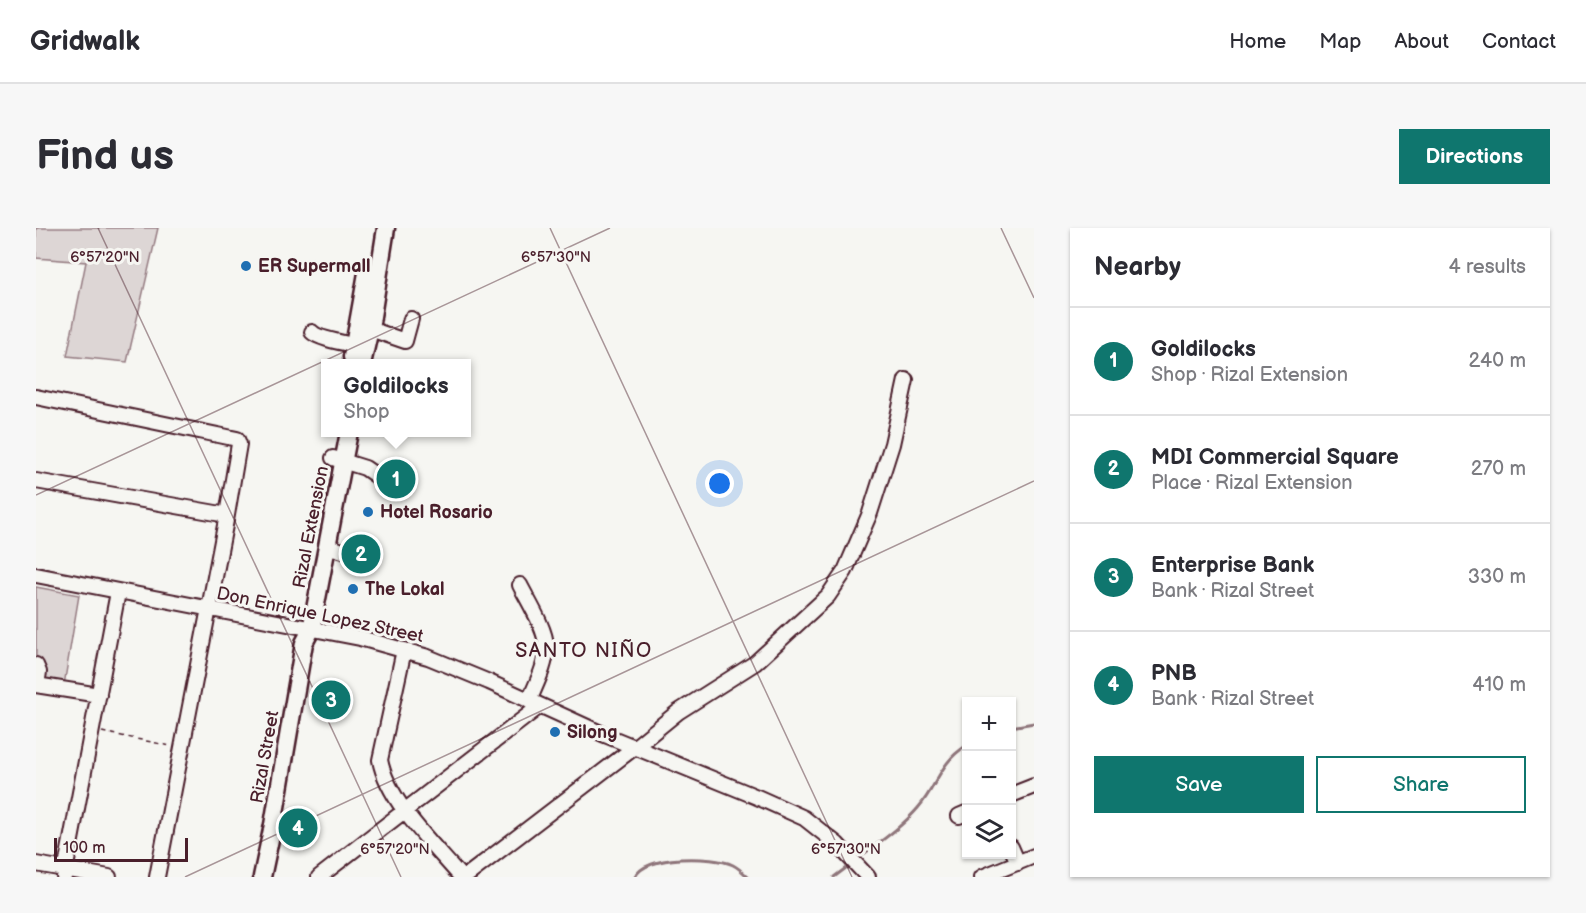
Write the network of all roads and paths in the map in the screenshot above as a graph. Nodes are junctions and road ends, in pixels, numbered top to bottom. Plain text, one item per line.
1 (375, 228) edge
2 (386, 228) edge
3 (411, 319) dead end
4 (370, 329) junction
5 (312, 332) dead end
6 (360, 352) edge
7 (906, 380) dead end
8 (36, 397) edge
9 (338, 437) edge
10 (347, 437) edge
11 (337, 466) junction
12 (378, 477) dead end
13 (36, 481) edge
14 (227, 515) junction
15 (36, 575) edge
16 (520, 585) dead end
17 (118, 592) junction
18 (207, 609) junction
19 (305, 633) junction
20 (405, 650) junction
21 (36, 665) edge
22 (36, 685) edge
23 (99, 695) junction
24 (535, 704) junction
25 (93, 730) junction
26 (635, 747) junction
27 (180, 748) junction
28 (1034, 786) edge
29 (1016, 793) edge
30 (405, 811) junction
31 (1034, 856) edge
32 (1016, 858) edge
33 (1018, 863) junction
34 (36, 864) edge
35 (65, 873) edge
36 (864, 873) edge
37 (263, 876) edge
38 (110, 877) edge
39 (156, 877) edge
40 (319, 877) edge
41 (463, 877) edge
42 (982, 877) edge

1 - 6 main road
2 - 4 main road
3 - 4 street
4 - 6 main road
5 - 6 street
7 - 26 street
8 - 14 street
9 - 11 main road, Rizal Extension
10 - 11 main road, Rizal Extension
11 - 12 street
11 - 19 main road, Rizal Extension
11 - 19 main road, Rizal Extension
13 - 14 street
14 - 18 street
15 - 17 street, Don Enrique Lopez Street
16 - 24 street
17 - 18 street, Don Enrique Lopez Street
17 - 23 street
18 - 19 street, Don Enrique Lopez Street
18 - 27 street
19 - 20 street, Don Enrique Lopez Street
19 - 37 main road, Rizal Street
20 - 24 street, Don Enrique Lopez Street
20 - 30 street
21 - 22 street
22 - 23 street
23 - 25 street
24 - 26 street, Don Enrique Lopez Street
24 - 30 street
25 - 27 path
25 - 35 street
26 - 36 street, Don Enrique Lopez Street
26 - 41 street
27 - 39 street
28 - 29 street
30 - 40 street
30 - 41 street
31 - 33 street
32 - 33 street
33 - 42 street
34 - 35 street
35 - 38 street

